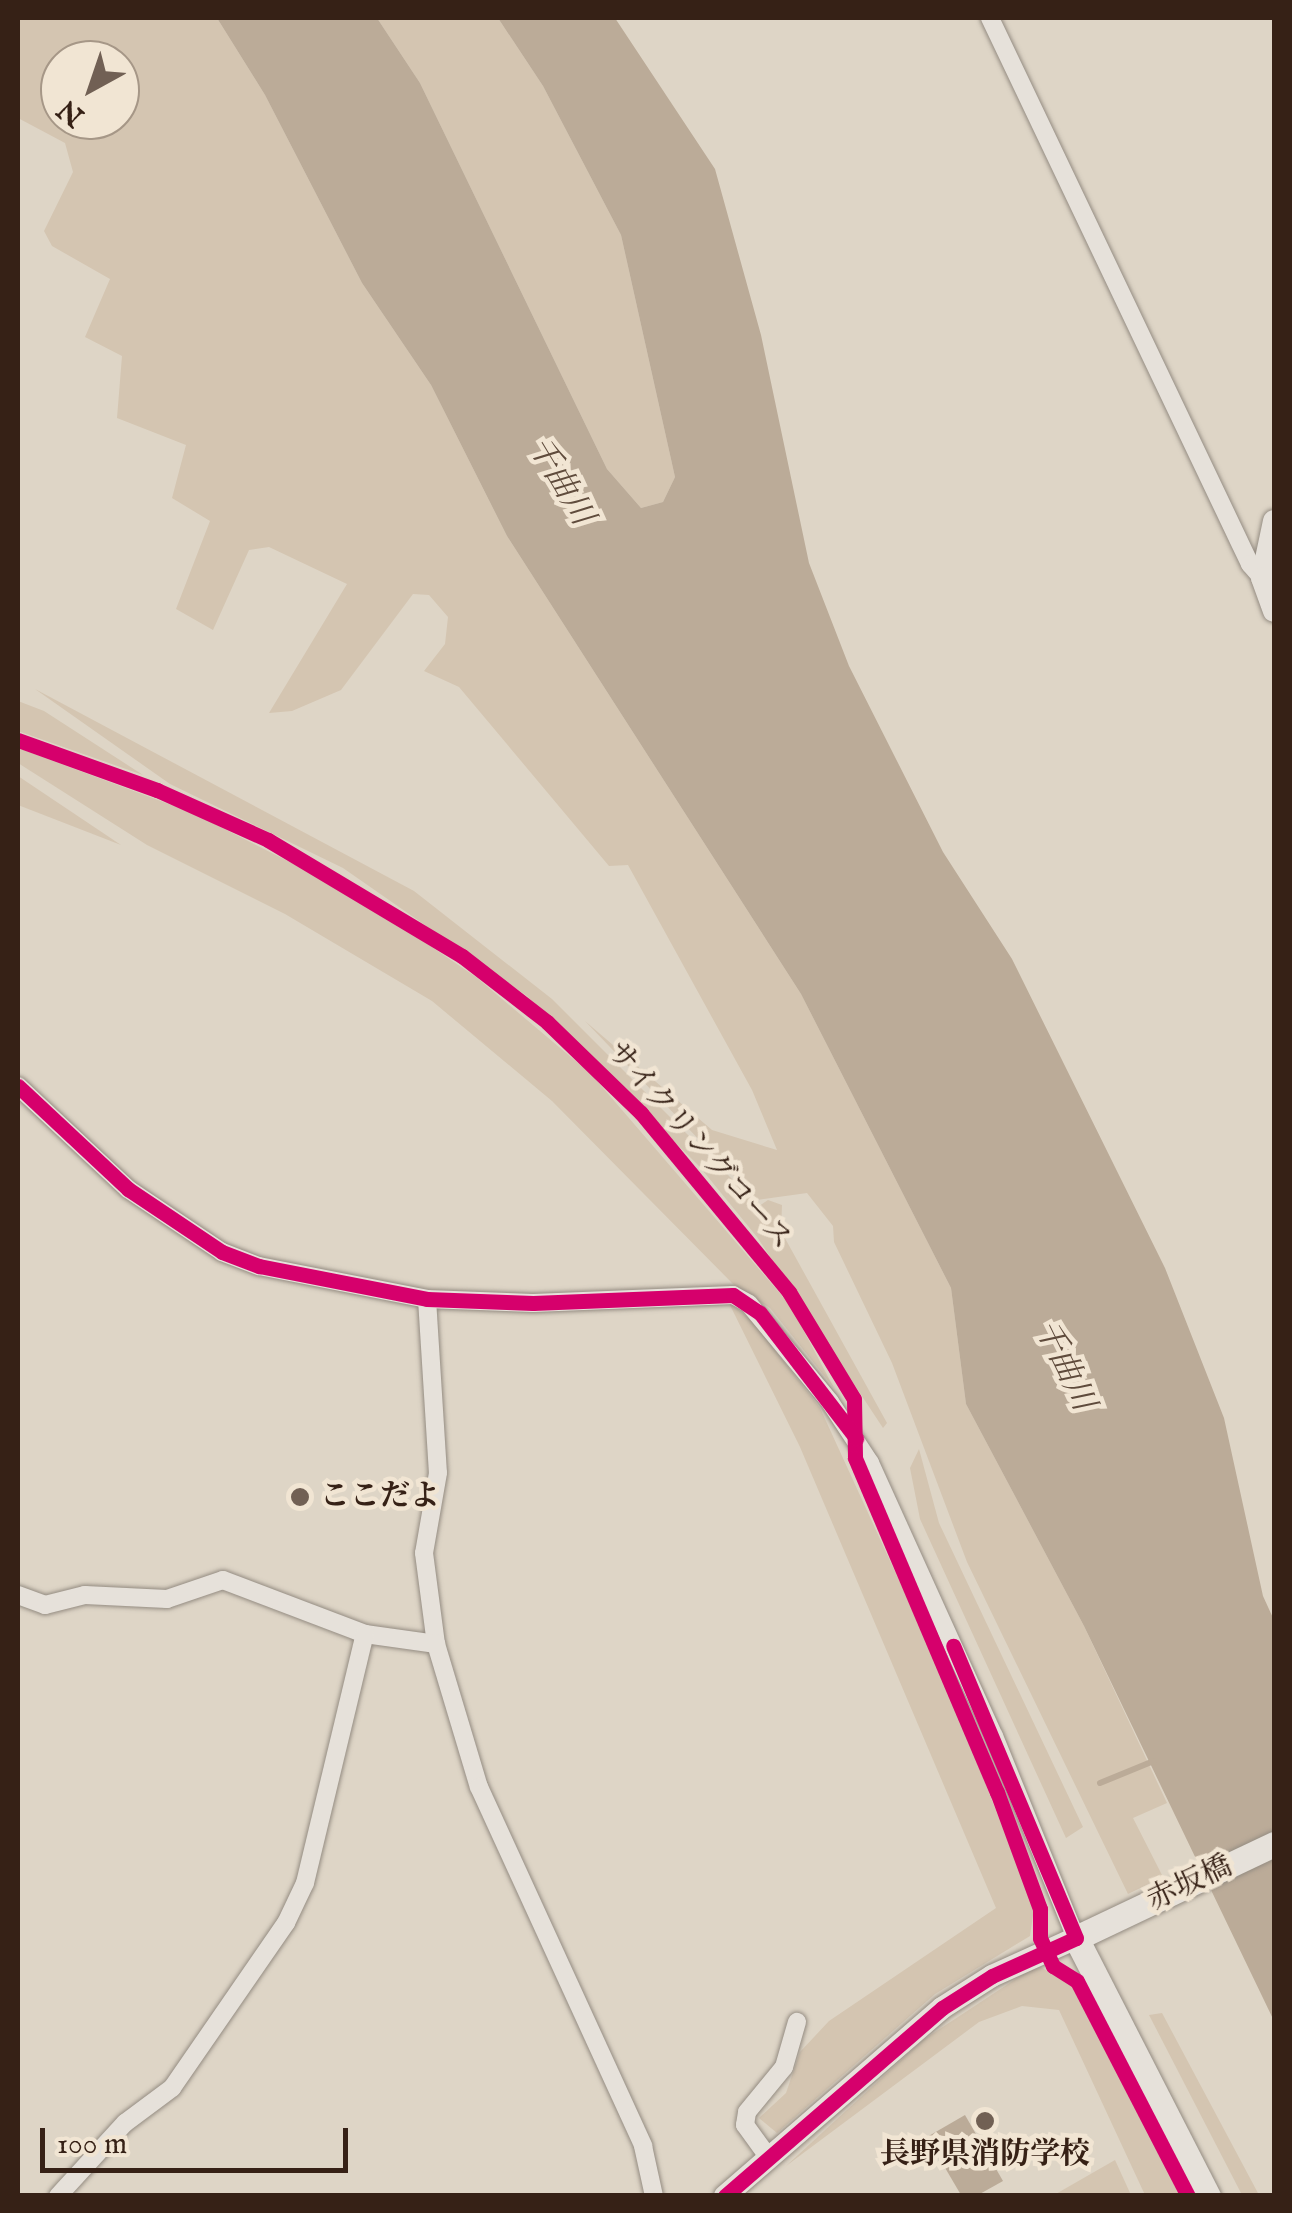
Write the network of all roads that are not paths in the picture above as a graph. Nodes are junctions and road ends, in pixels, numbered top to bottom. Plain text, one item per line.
1 (990, 18) edge
2 (1274, 521) edge
3 (1262, 578) junction
4 (1274, 612) edge
5 (18, 1086) edge
6 (427, 1299) junction
7 (18, 1596) edge
8 (365, 1634) junction
9 (436, 1644) junction
10 (1274, 1844) edge
11 (1076, 1938) junction
12 (798, 2022) dead end
13 (769, 2158) junction
14 (58, 2196) edge
15 (654, 2196) edge
16 (725, 2196) edge
17 (1208, 2196) edge

1 - 3 street
2 - 3 street
3 - 4 street
5 - 6 street
6 - 9 street
6 - 11 street
7 - 8 street
8 - 9 street
8 - 14 street
9 - 15 street
10 - 11 main road, 赤坂橋
11 - 13 street
11 - 17 main road
12 - 13 street
13 - 16 street

